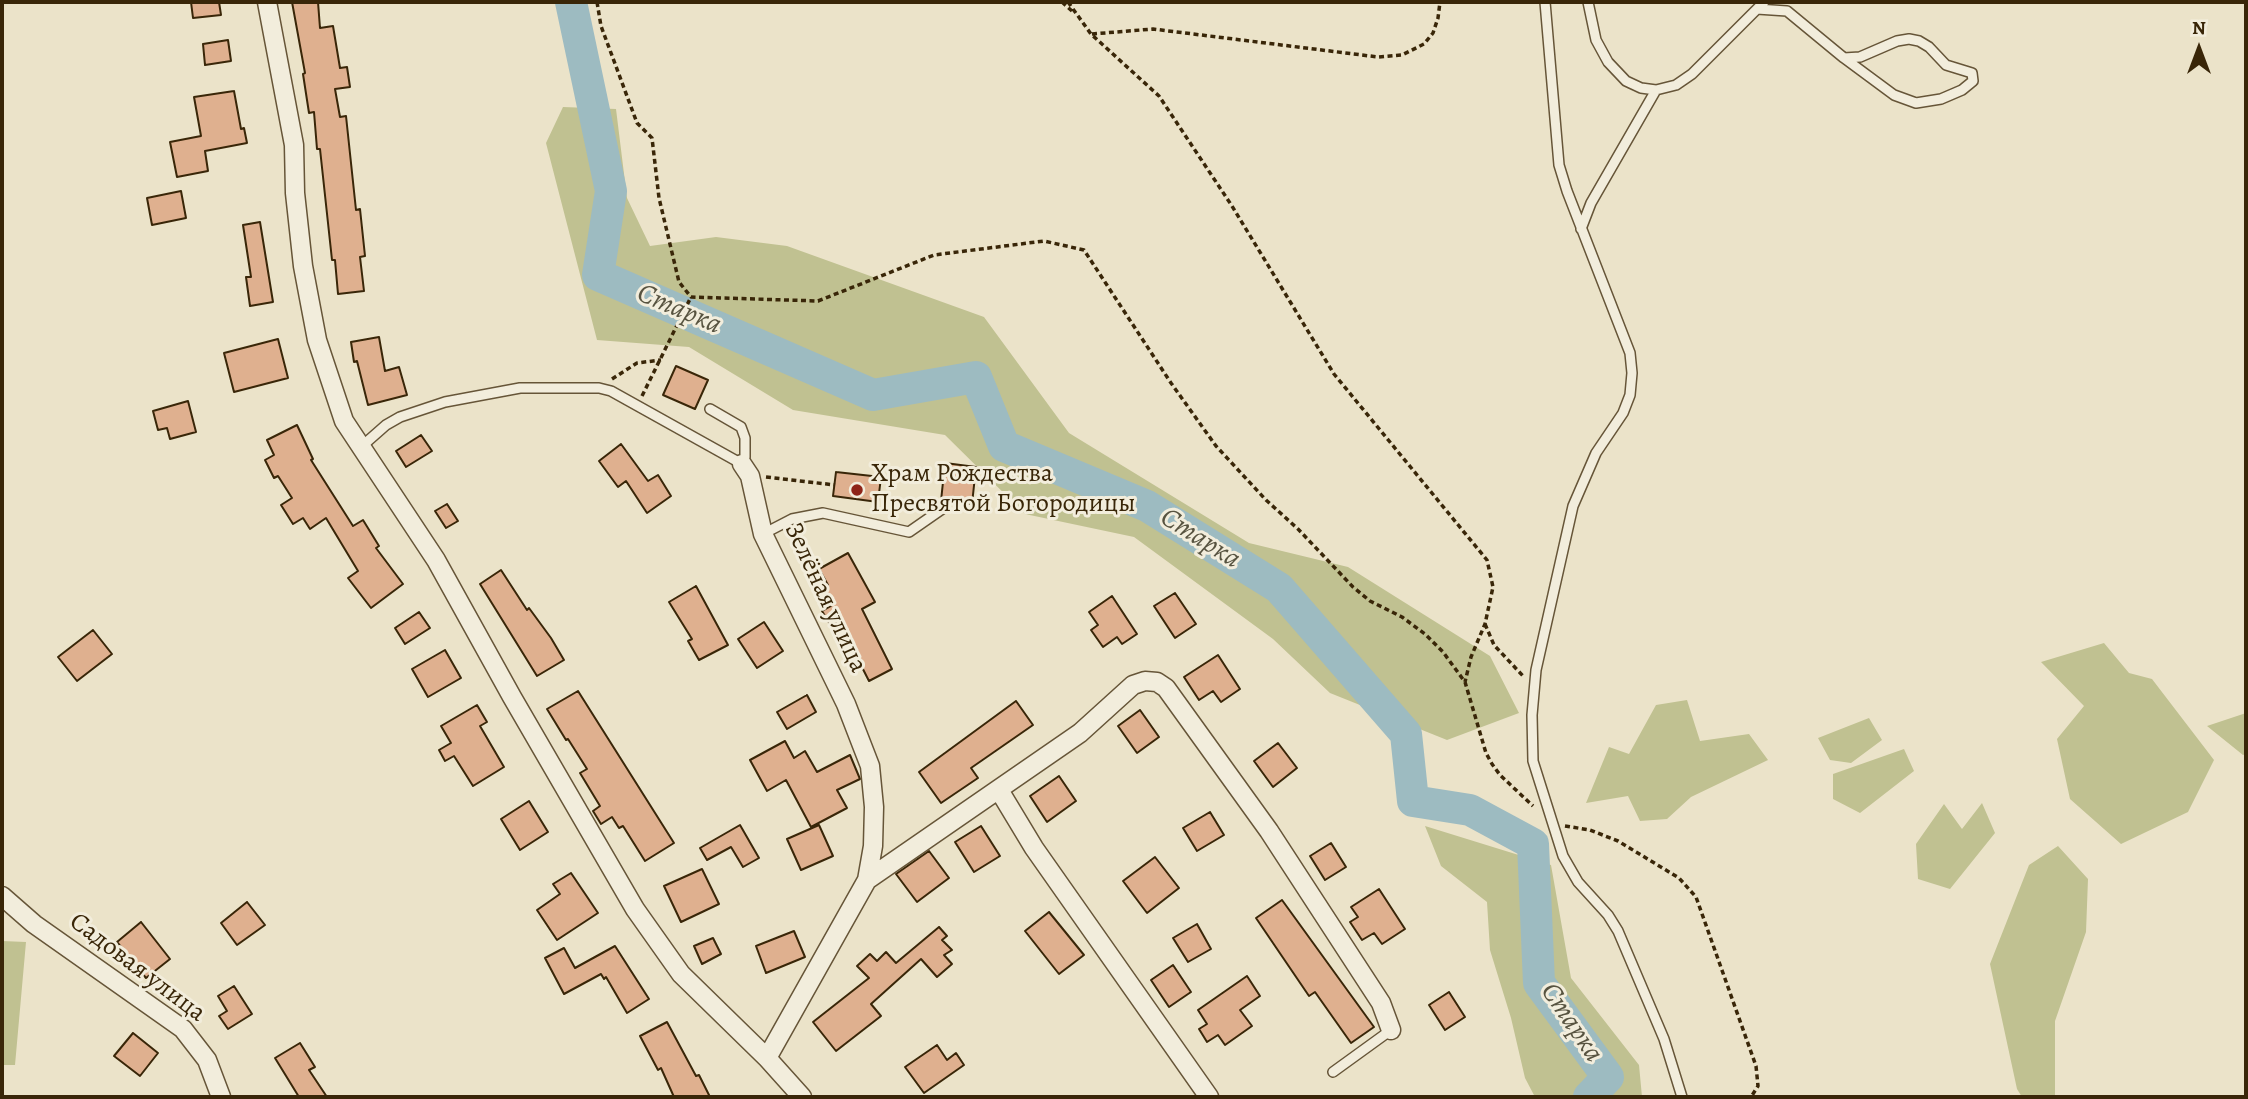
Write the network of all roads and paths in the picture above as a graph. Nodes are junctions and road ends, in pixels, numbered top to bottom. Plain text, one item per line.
1 (267, 2) edge
2 (597, 2) edge
3 (1062, 2) edge
4 (1068, 2) edge
5 (1440, 2) edge
6 (1545, 2) edge
7 (1588, 2) edge
8 (1760, 5) edge
9 (1079, 17) junction
10 (1091, 34) junction
11 (1844, 58) junction
12 (1656, 90) junction
13 (1581, 229) junction
14 (691, 297) junction
15 (661, 360) junction
16 (598, 388) junction
17 (638, 405) junction
18 (710, 409) dead end
19 (360, 448) junction
20 (746, 470) junction
21 (835, 485) dead end
22 (945, 508) dead end
23 (763, 534) junction
24 (1485, 624) junction
25 (1465, 682) junction
26 (1532, 715) junction
27 (999, 790) junction
28 (1552, 824) junction
29 (867, 880) junction
30 (2, 896) edge
31 (1391, 1030) joint
32 (767, 1058) junction
33 (1334, 1072) dead end
34 (1756, 1090) junction
35 (221, 1097) edge
36 (802, 1097) edge
37 (1209, 1097) edge
38 (1682, 1097) edge
39 (1751, 1097) edge
40 (1759, 1097) edge

1 - 19 street
2 - 14 path
3 - 9 path
4 - 9 path
5 - 10 path
6 - 13 lane
7 - 12 lane
8 - 11 lane
8 - 12 lane
9 - 10 path
10 - 24 path
11 - 11 lane
12 - 13 lane
13 - 26 lane
14 - 15 path
14 - 25 path
15 - 16 path
15 - 17 path
16 - 17 lane
16 - 19 lane
17 - 20 lane
18 - 20 lane
19 - 32 street
20 - 21 path
20 - 23 street, Зелёная улица
22 - 23 lane
23 - 29 street, Зелёная улица
24 - 25 path
24 - 26 path
25 - 28 path
26 - 28 lane
27 - 29 street
27 - 31 street
27 - 37 street
28 - 34 path
28 - 38 lane
29 - 32 street, Зелёная улица
30 - 35 street, Садовая улица
31 - 33 lane
32 - 36 street
34 - 39 path
34 - 40 path

